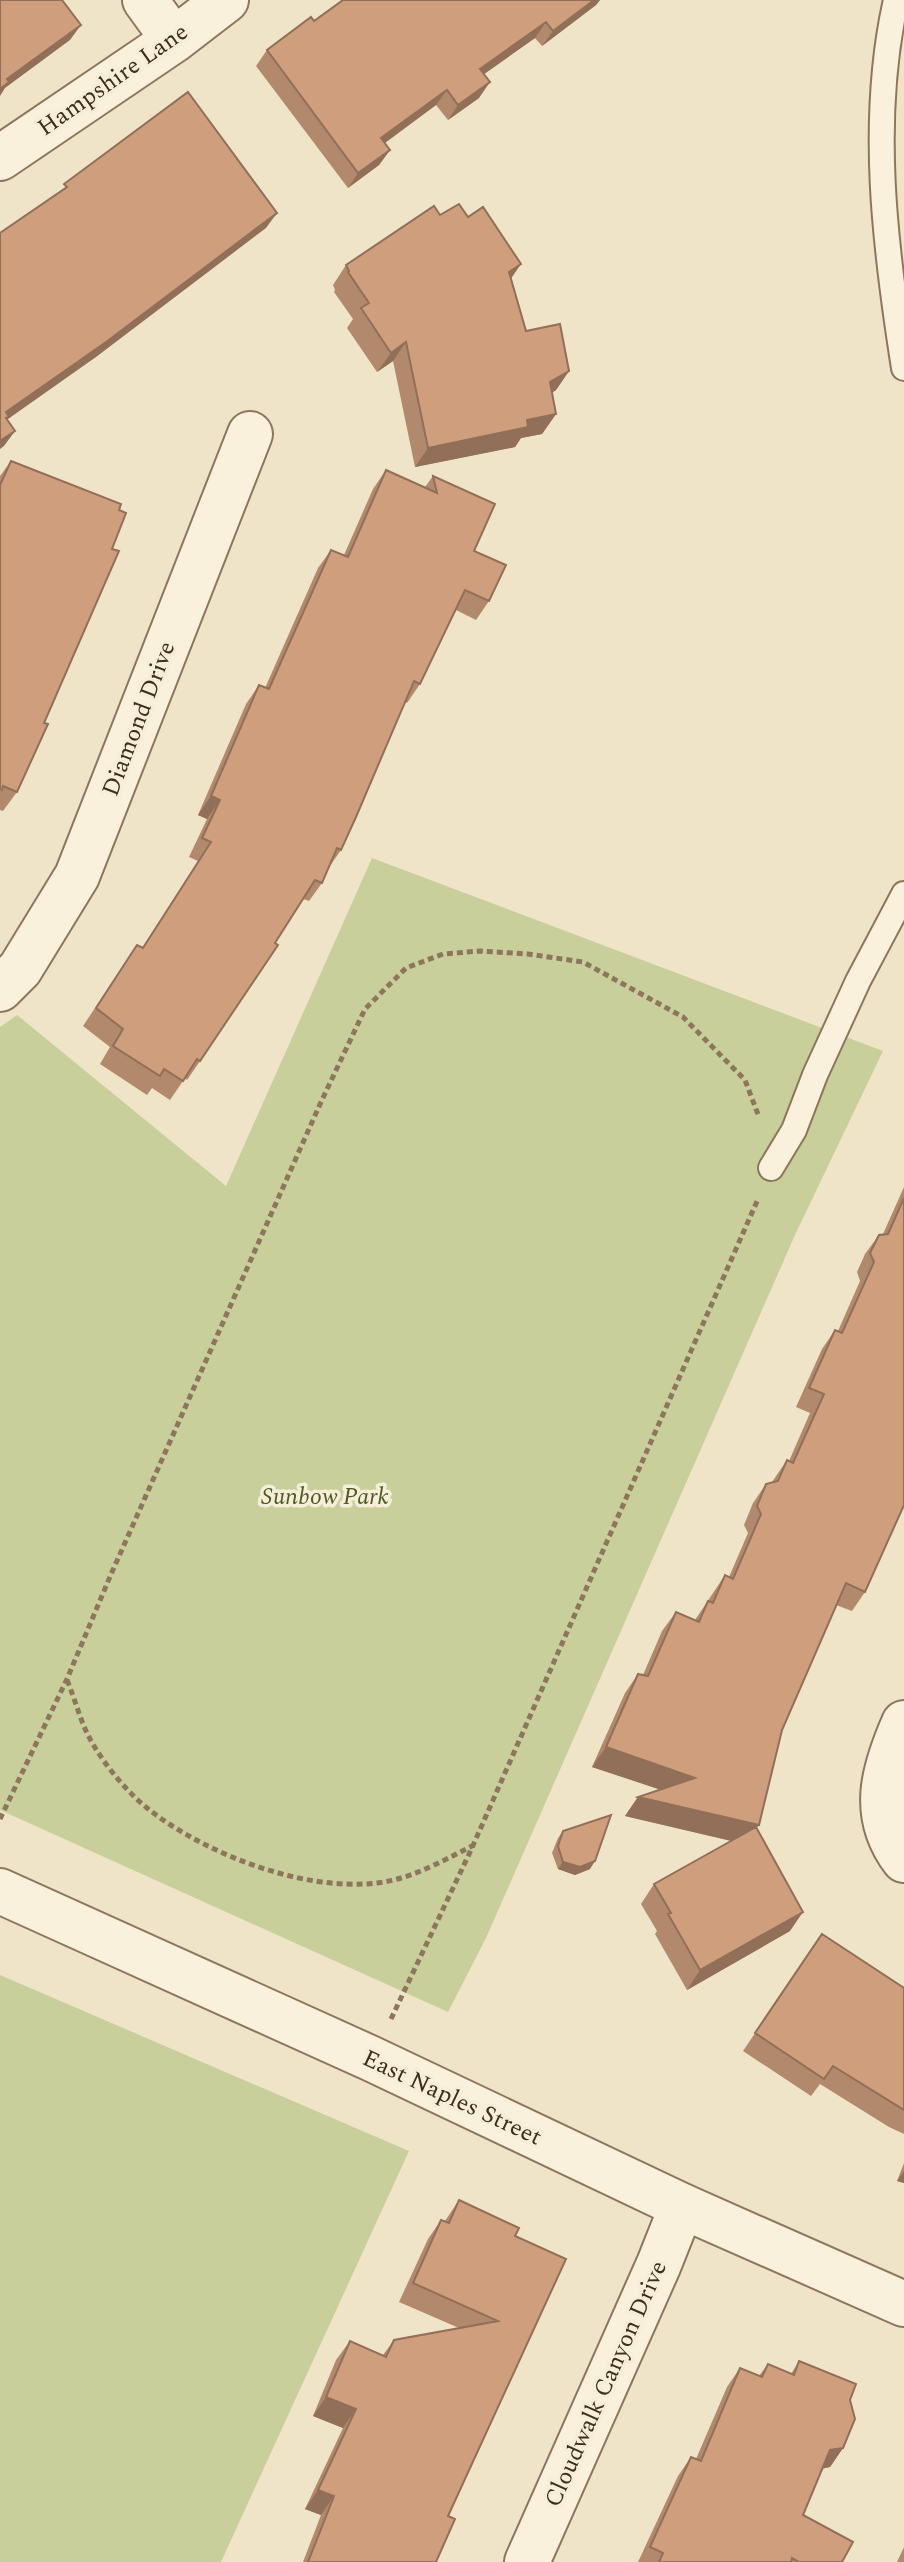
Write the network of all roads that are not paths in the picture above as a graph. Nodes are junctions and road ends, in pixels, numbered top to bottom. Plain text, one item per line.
1 (145, 0) edge
2 (226, 0) edge
3 (896, 0) edge
4 (174, 40) junction
5 (0, 158) edge
6 (901, 334) edge
7 (904, 368) edge
8 (250, 434) dead end
9 (904, 894) edge
10 (0, 989) edge
11 (771, 1168) road end
12 (904, 1723) edge
13 (904, 1860) edge
14 (0, 1891) edge
15 (682, 2206) junction
16 (904, 2304) edge
17 (527, 2562) edge

1 - 4 street
2 - 4 street, Hampshire Lane
3 - 6 lane
4 - 5 street, Hampshire Lane
6 - 7 lane
8 - 10 street, Diamond Drive
9 - 11 lane
12 - 13 street
14 - 15 street, East Naples Street
15 - 16 street, East Naples Street
15 - 17 street, Cloudwalk Canyon Drive

